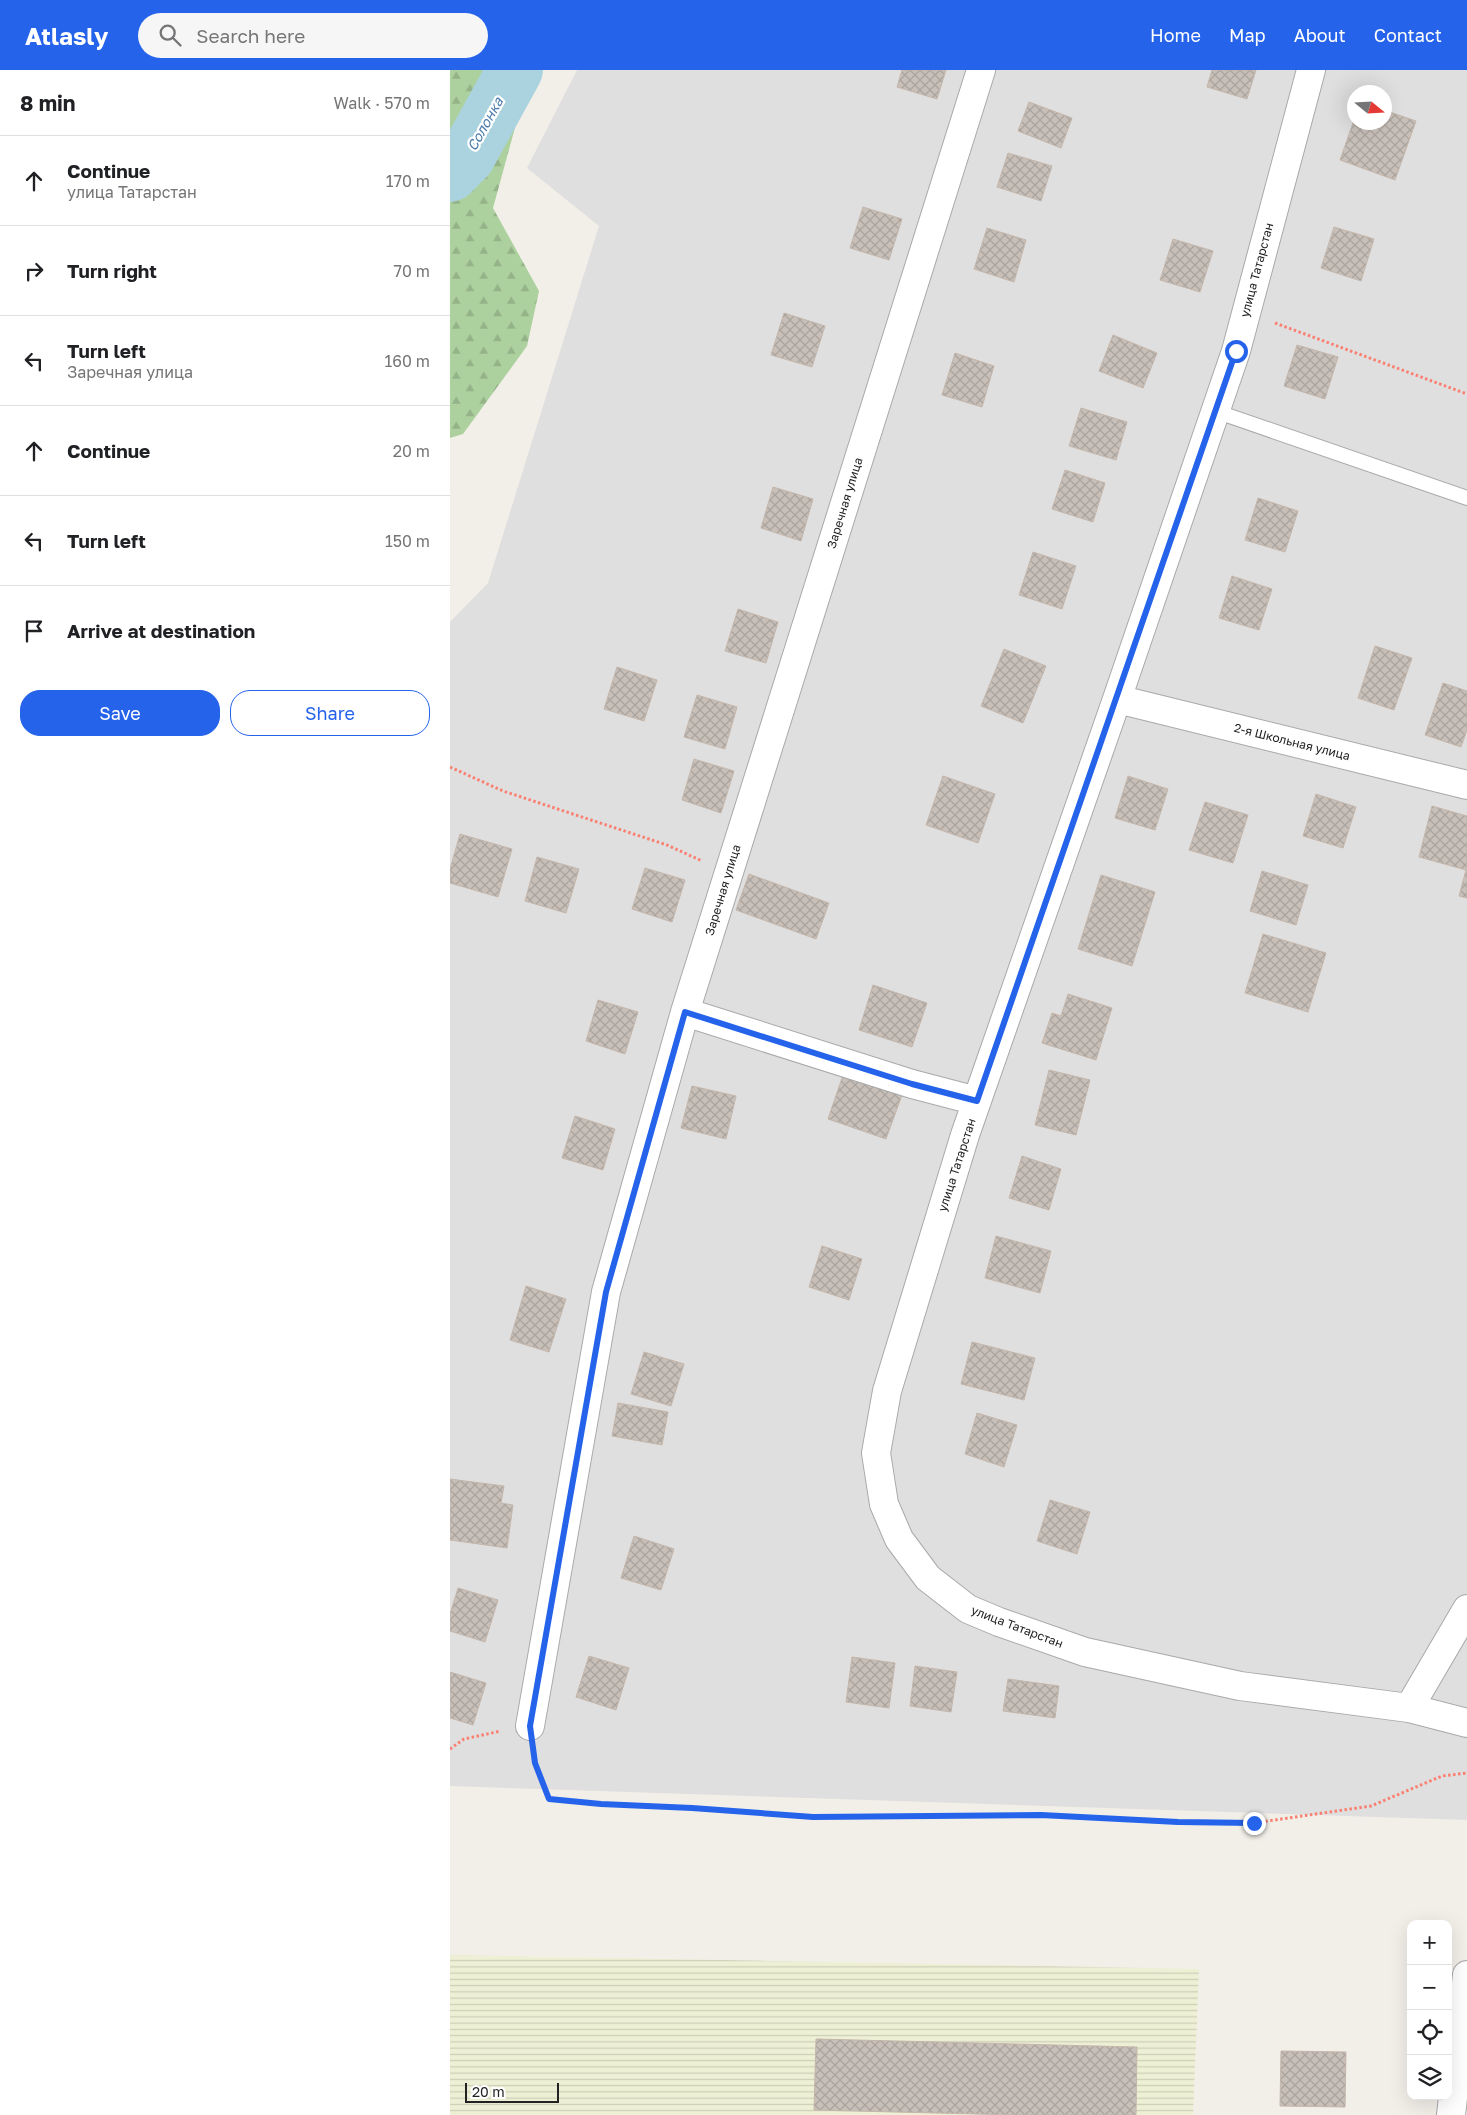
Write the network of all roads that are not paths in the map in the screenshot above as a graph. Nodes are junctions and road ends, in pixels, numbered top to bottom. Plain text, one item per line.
1 (981, 70) edge
2 (1311, 70) edge
3 (1215, 411) junction
4 (1467, 498) edge
5 (1117, 699) junction
6 (1467, 785) edge
7 (685, 1012) junction
8 (977, 1101) junction
9 (1467, 1609) edge
10 (1409, 1708) junction
11 (1467, 1723) edge
12 (530, 1726) road end
13 (1467, 1976) edge
14 (1451, 2115) edge

1 - 7 street, Заречная улица
2 - 3 street, улица Татарстан
3 - 4 lane
3 - 5 street, улица Татарстан
5 - 6 street, 2-я Школьная улица
5 - 8 street, улица Татарстан
7 - 8 street
7 - 12 street, Заречная улица
8 - 10 street, улица Татарстан
9 - 10 street
10 - 11 street, улица Татарстан
13 - 14 street

